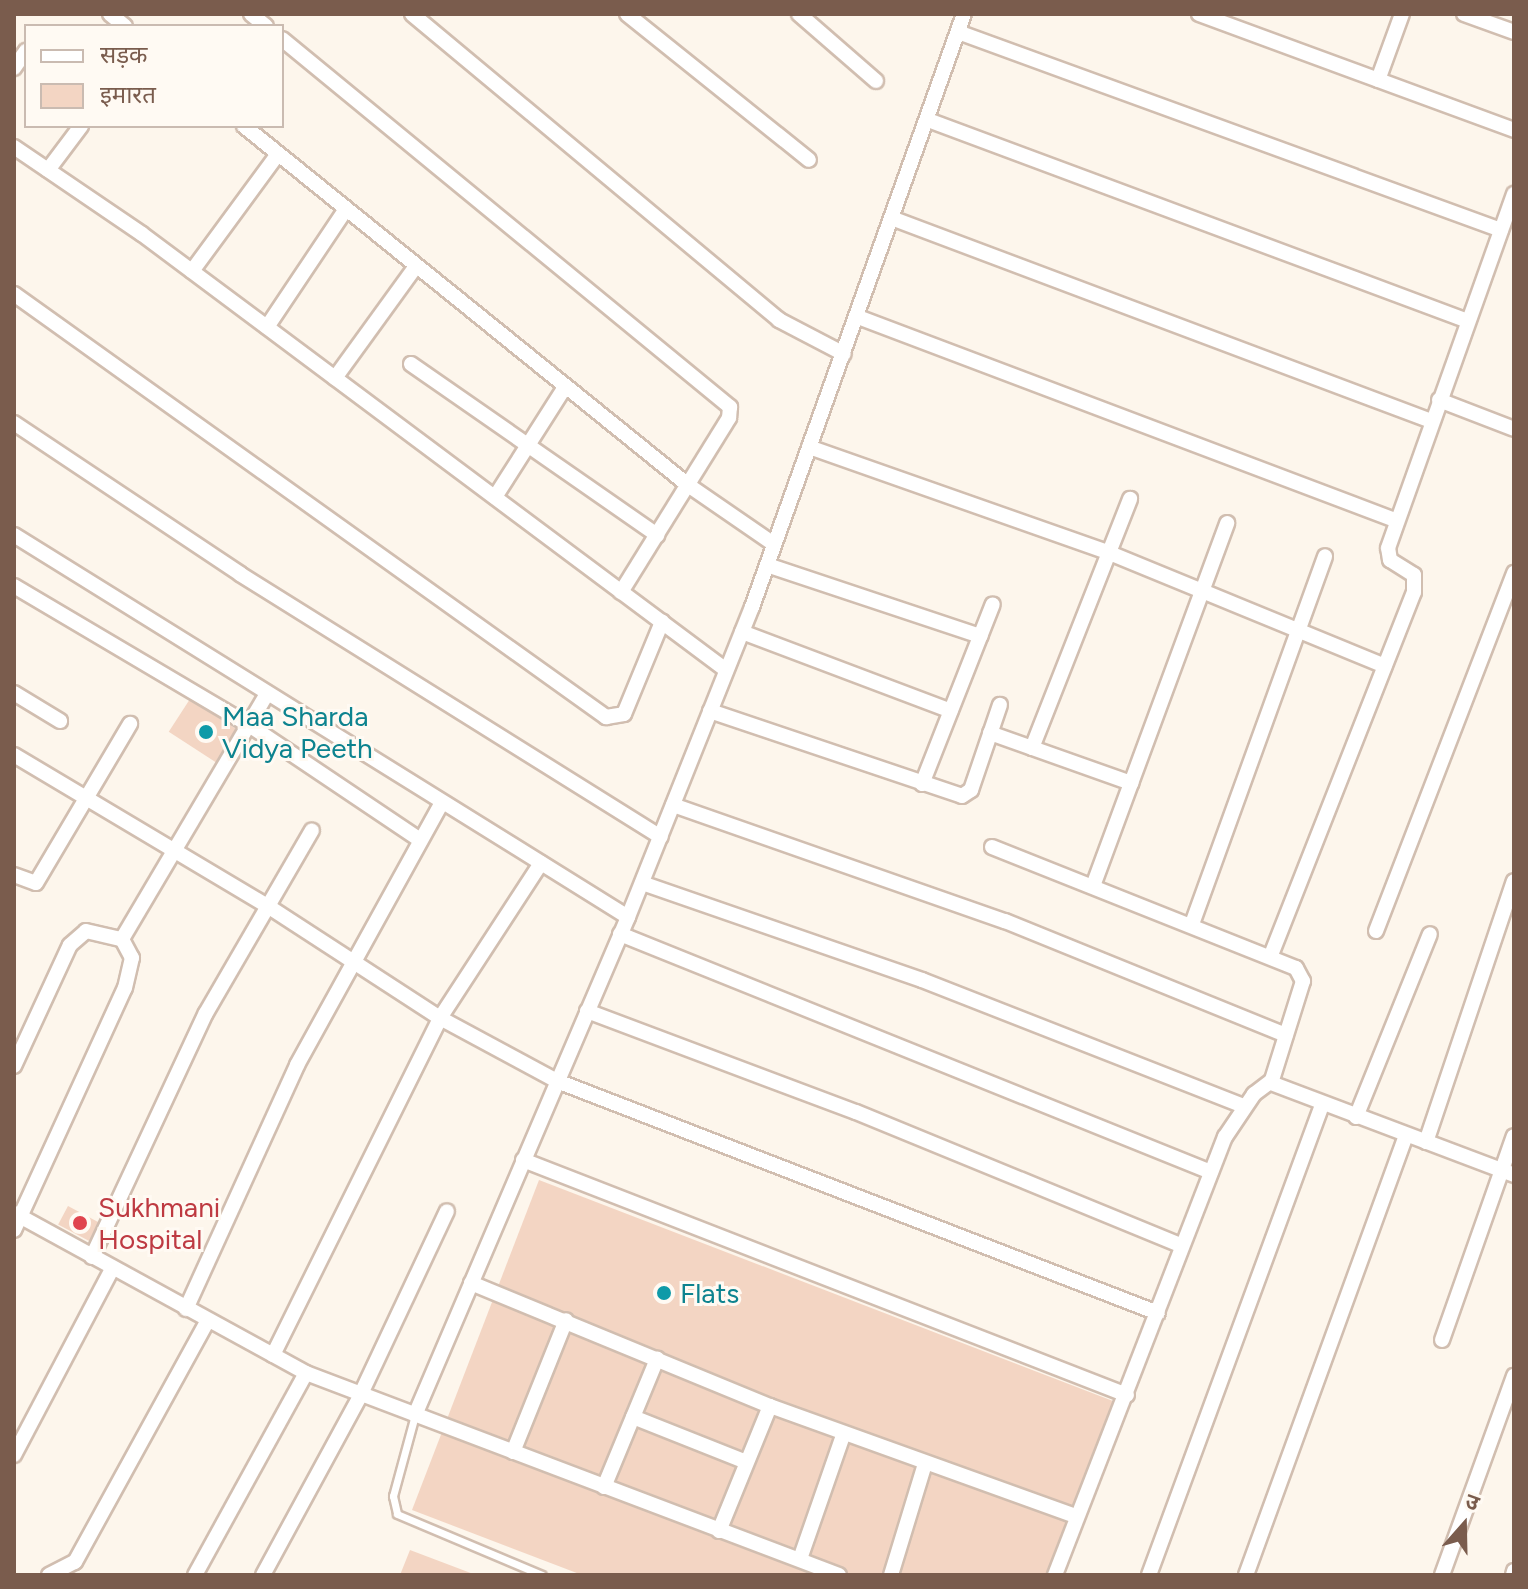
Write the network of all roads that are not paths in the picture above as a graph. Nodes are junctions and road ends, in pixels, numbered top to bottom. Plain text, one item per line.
1 (412, 14) edge
2 (627, 14) edge
3 (799, 14) edge
4 (964, 14) edge
5 (1199, 14) edge
6 (1402, 14) edge
7 (1464, 14) edge
8 (958, 32) junction
9 (1514, 32) edge
10 (284, 41) edge
11 (1378, 80) junction
12 (876, 81) dead end
13 (928, 120) junction
14 (80, 128) edge
15 (246, 128) edge
16 (1514, 130) edge
17 (14, 147) edge
18 (278, 154) junction
19 (809, 160) dead end
20 (48, 170) junction
21 (1514, 194) edge
22 (346, 209) junction
23 (894, 219) junction
24 (1501, 230) junction
25 (416, 266) junction
26 (192, 271) junction
27 (14, 294) edge
28 (858, 317) junction
29 (1468, 321) junction
30 (267, 327) junction
31 (844, 354) junction
32 (411, 364) dead end
33 (335, 378) junction
34 (565, 387) junction
35 (1439, 400) junction
36 (1431, 421) junction
37 (14, 423) edge
38 (1514, 429) edge
39 (527, 445) junction
40 (809, 447) junction
41 (688, 485) junction
42 (495, 497) junction
43 (1130, 499) dead end
44 (1395, 520) junction
45 (1227, 523) dead end
46 (14, 535) edge
47 (657, 535) junction
48 (774, 544) junction
49 (1107, 552) junction
50 (1325, 556) dead end
51 (767, 565) junction
52 (1514, 573) edge
53 (14, 586) edge
54 (621, 592) junction
55 (1201, 593) junction
56 (993, 604) dead end
57 (662, 622) junction
58 (1298, 631) junction
59 (742, 632) junction
60 (981, 636) junction
61 (1385, 666) junction
62 (726, 670) junction
63 (14, 693) edge
64 (267, 694) junction
65 (1000, 705) dead end
66 (710, 711) junction
67 (951, 711) junction
68 (60, 721) dead end
69 (130, 724) dead end
70 (249, 725) junction
71 (990, 733) junction
72 (1032, 748) junction
73 (14, 755) edge
74 (1131, 783) junction
75 (922, 784) junction
76 (85, 798) junction
77 (442, 802) junction
78 (673, 805) junction
79 (312, 830) dead end
80 (661, 837) junction
81 (420, 840) junction
82 (992, 847) dead end
83 (175, 852) junction
84 (541, 863) junction
85 (14, 875) edge
86 (1514, 881) edge
87 (642, 883) junction
88 (1093, 886) junction
89 (266, 905) junction
90 (628, 917) junction
91 (1192, 924) junction
92 (1376, 931) dead end
93 (620, 934) junction
94 (1430, 934) dead end
95 (122, 939) junction
96 (1271, 955) junction
97 (350, 962) junction
98 (587, 1011) junction
99 (440, 1018) junction
100 (1286, 1035) junction
101 (14, 1066) edge
102 (557, 1081) junction
103 (1271, 1081) junction
104 (1322, 1105) junction
105 (1244, 1106) junction
106 (1356, 1117) junction
107 (1406, 1135) junction
108 (1514, 1136) edge
109 (1426, 1142) junction
110 (523, 1160) junction
111 (1211, 1172) junction
112 (1508, 1172) edge
113 (447, 1211) dead end
114 (16, 1220) edge
115 (1181, 1245) junction
116 (92, 1257) junction
117 (112, 1269) junction
118 (471, 1283) junction
119 (186, 1309) junction
120 (1158, 1313) junction
121 (566, 1320) junction
122 (207, 1322) junction
123 (1442, 1340) dead end
124 (273, 1355) junction
125 (657, 1359) junction
126 (306, 1373) junction
127 (1514, 1376) edge
128 (1127, 1395) junction
129 (360, 1396) junction
130 (770, 1406) junction
131 (415, 1415) junction
132 (633, 1417) junction
133 (844, 1433) junction
134 (513, 1452) junction
135 (14, 1455) edge
136 (746, 1462) junction
137 (925, 1464) junction
138 (604, 1487) junction
139 (1076, 1516) junction
140 (719, 1531) junction
141 (800, 1559) junction
142 (49, 1575) edge
143 (195, 1575) edge
144 (263, 1575) edge
145 (542, 1575) edge
146 (839, 1575) edge
147 (891, 1575) edge
148 (1055, 1575) edge
149 (1149, 1575) edge
150 (1246, 1575) edge
151 (1442, 1575) edge

1 - 31 street
2 - 19 street
3 - 12 street
4 - 8 street
5 - 11 street
6 - 11 street
7 - 9 street
8 - 13 street
8 - 24 street
10 - 41 street
11 - 16 street
13 - 23 street
13 - 29 street
14 - 20 street
15 - 18 street
17 - 20 street
18 - 22 street
18 - 26 street
20 - 26 street
21 - 24 street
22 - 25 street
22 - 30 street
23 - 28 street
23 - 36 street
24 - 29 street
25 - 33 street
25 - 34 street
26 - 30 street
27 - 57 street
28 - 31 street
28 - 44 street
29 - 35 street
30 - 33 street
31 - 40 street
32 - 39 street
33 - 42 street
34 - 39 street
34 - 41 street
35 - 36 street
35 - 38 street
36 - 44 street
37 - 80 street
39 - 42 street
39 - 47 street
40 - 48 street
40 - 49 street
41 - 47 street
41 - 48 street
42 - 54 street
43 - 49 street
44 - 61 street
45 - 55 street
46 - 64 street
47 - 54 street
48 - 51 street
49 - 55 street
49 - 72 street
50 - 58 street
51 - 59 street
51 - 60 street
52 - 92 street
53 - 70 street
54 - 57 street
55 - 58 street
55 - 74 street
56 - 60 street
57 - 62 street
58 - 61 street
58 - 91 street
59 - 62 street
59 - 67 street
60 - 67 street
61 - 96 street
62 - 66 street
63 - 68 street
64 - 70 street
64 - 77 street
65 - 71 street
66 - 75 street
66 - 78 street
67 - 75 street
69 - 76 street
70 - 81 street
70 - 83 street
71 - 72 street
71 - 75 street
72 - 74 street
73 - 76 street
74 - 88 street
76 - 83 street
76 - 85 street
77 - 81 street
77 - 84 street
78 - 80 street
78 - 100 street
79 - 89 street
80 - 87 street
81 - 97 street
82 - 88 street
83 - 89 street
83 - 95 street
84 - 90 street
84 - 99 street
86 - 109 street
87 - 90 street
87 - 105 street
88 - 91 street
89 - 97 street
89 - 116 street
90 - 93 street
91 - 96 street
93 - 98 street
93 - 111 street
94 - 106 street
95 - 101 street
95 - 114 street
96 - 100 street
97 - 99 street
97 - 119 street
98 - 102 street
98 - 115 street
99 - 102 street
99 - 124 street
100 - 103 street
102 - 110 street
102 - 120 street
103 - 104 street
103 - 105 street
104 - 106 street
104 - 149 street
105 - 111 street
106 - 107 street
107 - 109 street
107 - 150 street
108 - 112 street
109 - 112 street
110 - 118 street
110 - 128 street
111 - 115 street
112 - 123 street
113 - 129 street
114 - 116 street
115 - 120 street
116 - 117 street
117 - 119 street
117 - 135 street
118 - 121 street
118 - 131 street
119 - 122 street
120 - 128 street
121 - 125 street
121 - 134 street
122 - 124 street
122 - 142 street
124 - 126 street
125 - 130 street
125 - 132 street
126 - 129 street
126 - 143 street
127 - 151 street
128 - 139 street
129 - 131 street
129 - 144 street
130 - 133 street
130 - 136 street
131 - 134 street
131 - 145 lane
132 - 136 street
132 - 138 street
133 - 137 street
133 - 141 street
134 - 138 street
136 - 140 street
137 - 139 street
137 - 147 street
138 - 140 street
139 - 148 street
140 - 141 street
141 - 146 street

